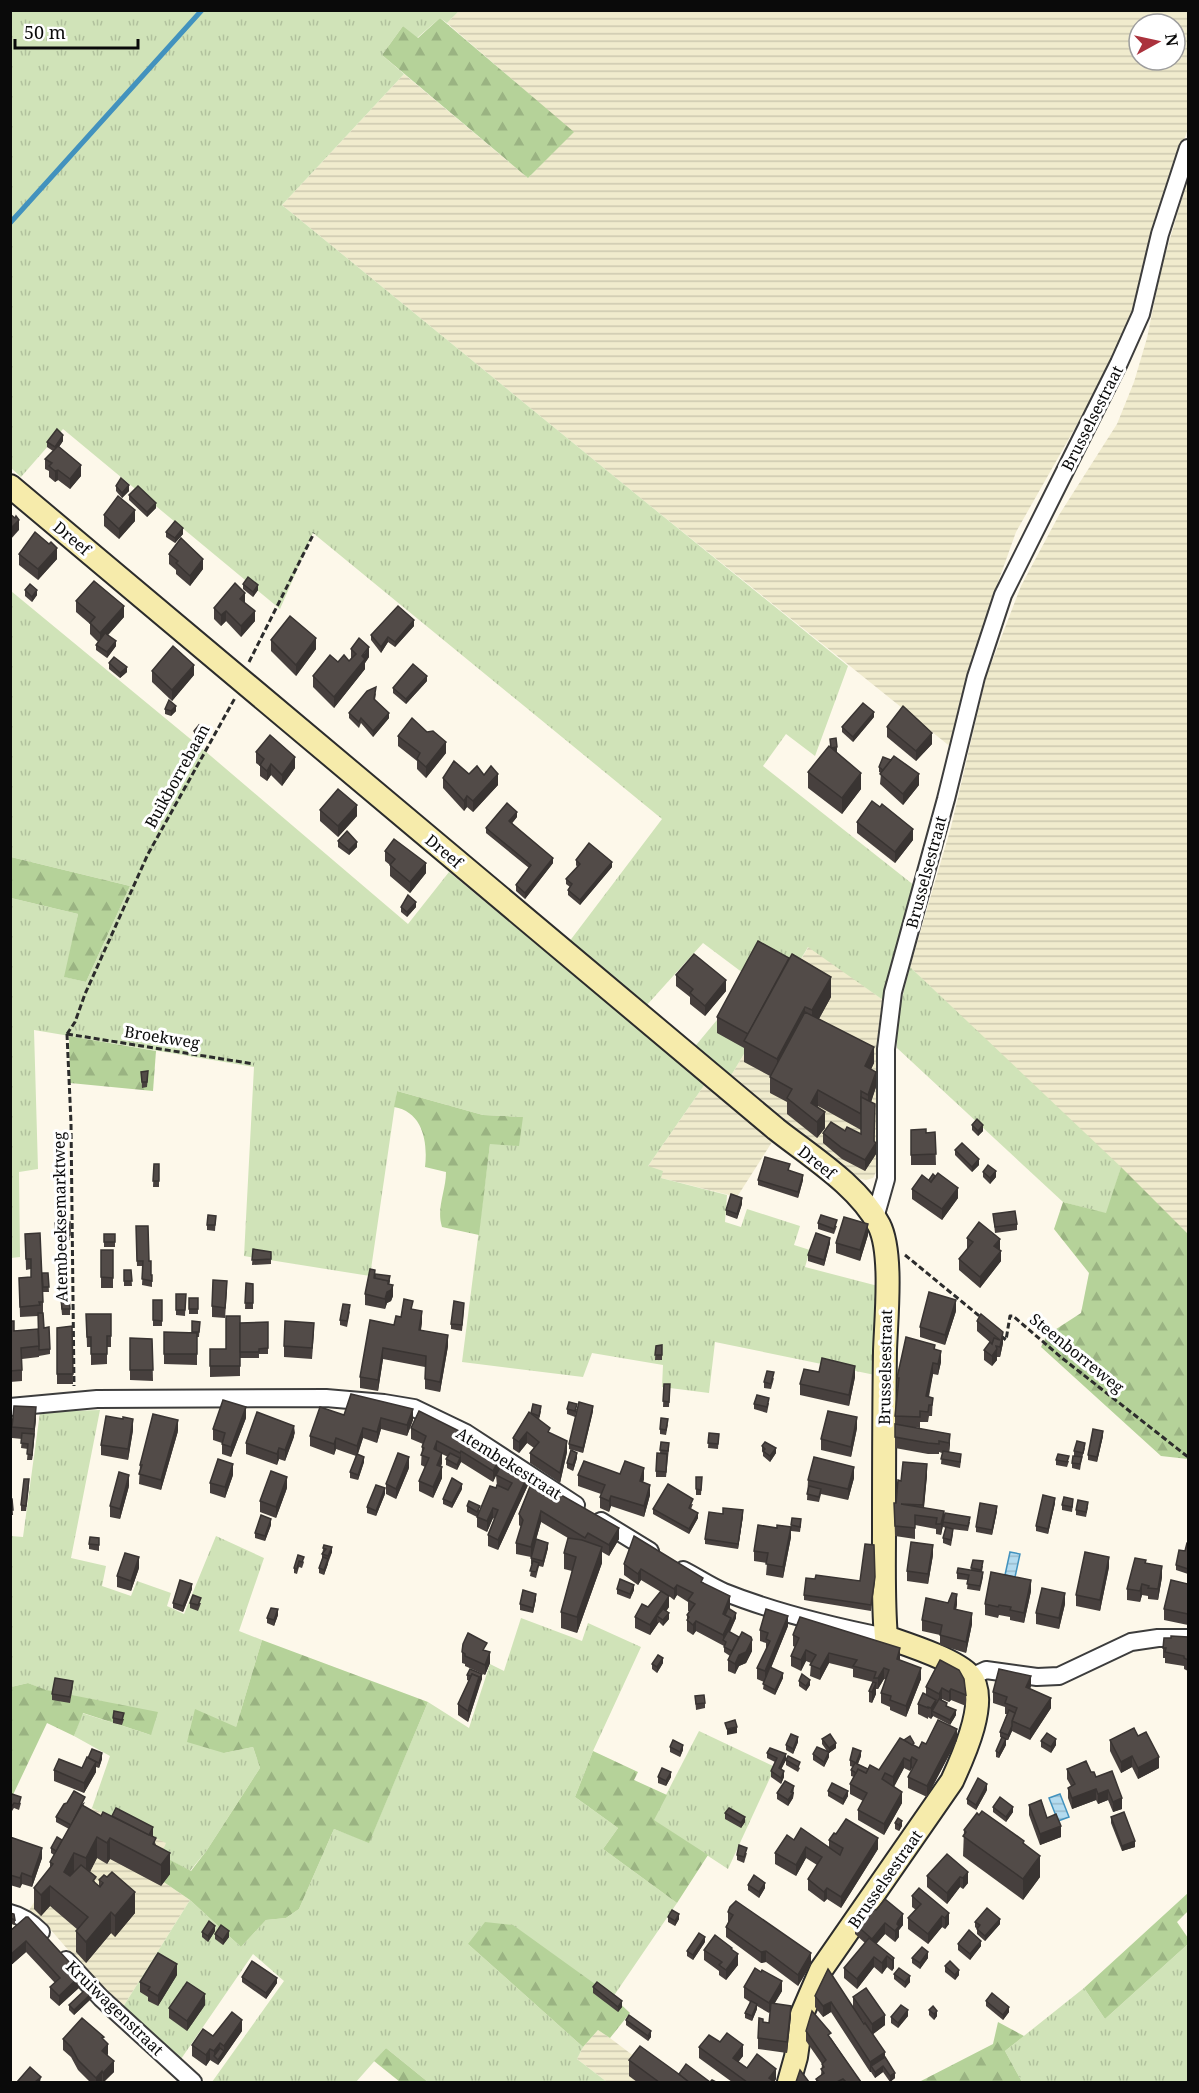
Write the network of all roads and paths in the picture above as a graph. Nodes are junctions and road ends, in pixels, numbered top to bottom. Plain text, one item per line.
1 (1188, 148) edge
2 (10, 486) edge
3 (314, 533) dead end
4 (240, 680) junction
5 (66, 1034) junction
6 (254, 1064) dead end
7 (879, 1228) junction
8 (987, 1322) edge
9 (1000, 1334) edge
10 (74, 1401) junction
11 (10, 1407) edge
12 (1188, 1456) edge
13 (886, 1637) junction
14 (1188, 1638) edge
15 (971, 1677) junction
16 (10, 1912) edge
17 (193, 2082) edge
18 (789, 2082) edge

1 - 7 street, Brusselsestraat
2 - 4 street, Dreef
3 - 4 path, Buikborrebaan
4 - 5 path, Buikborrebaan
4 - 7 street, Dreef
5 - 6 path, Broekweg
5 - 10 path, Atembeeksemarktweg
7 - 8 path
7 - 13 street, Brusselsestraat
9 - 12 path, Steenborreweg
10 - 11 street, Atembekestraat
10 - 13 street, Atembekestraat
13 - 15 street, Atembekestraat
14 - 15 street
15 - 18 street, Brusselsestraat
16 - 17 street, Kruiwagenstraat

